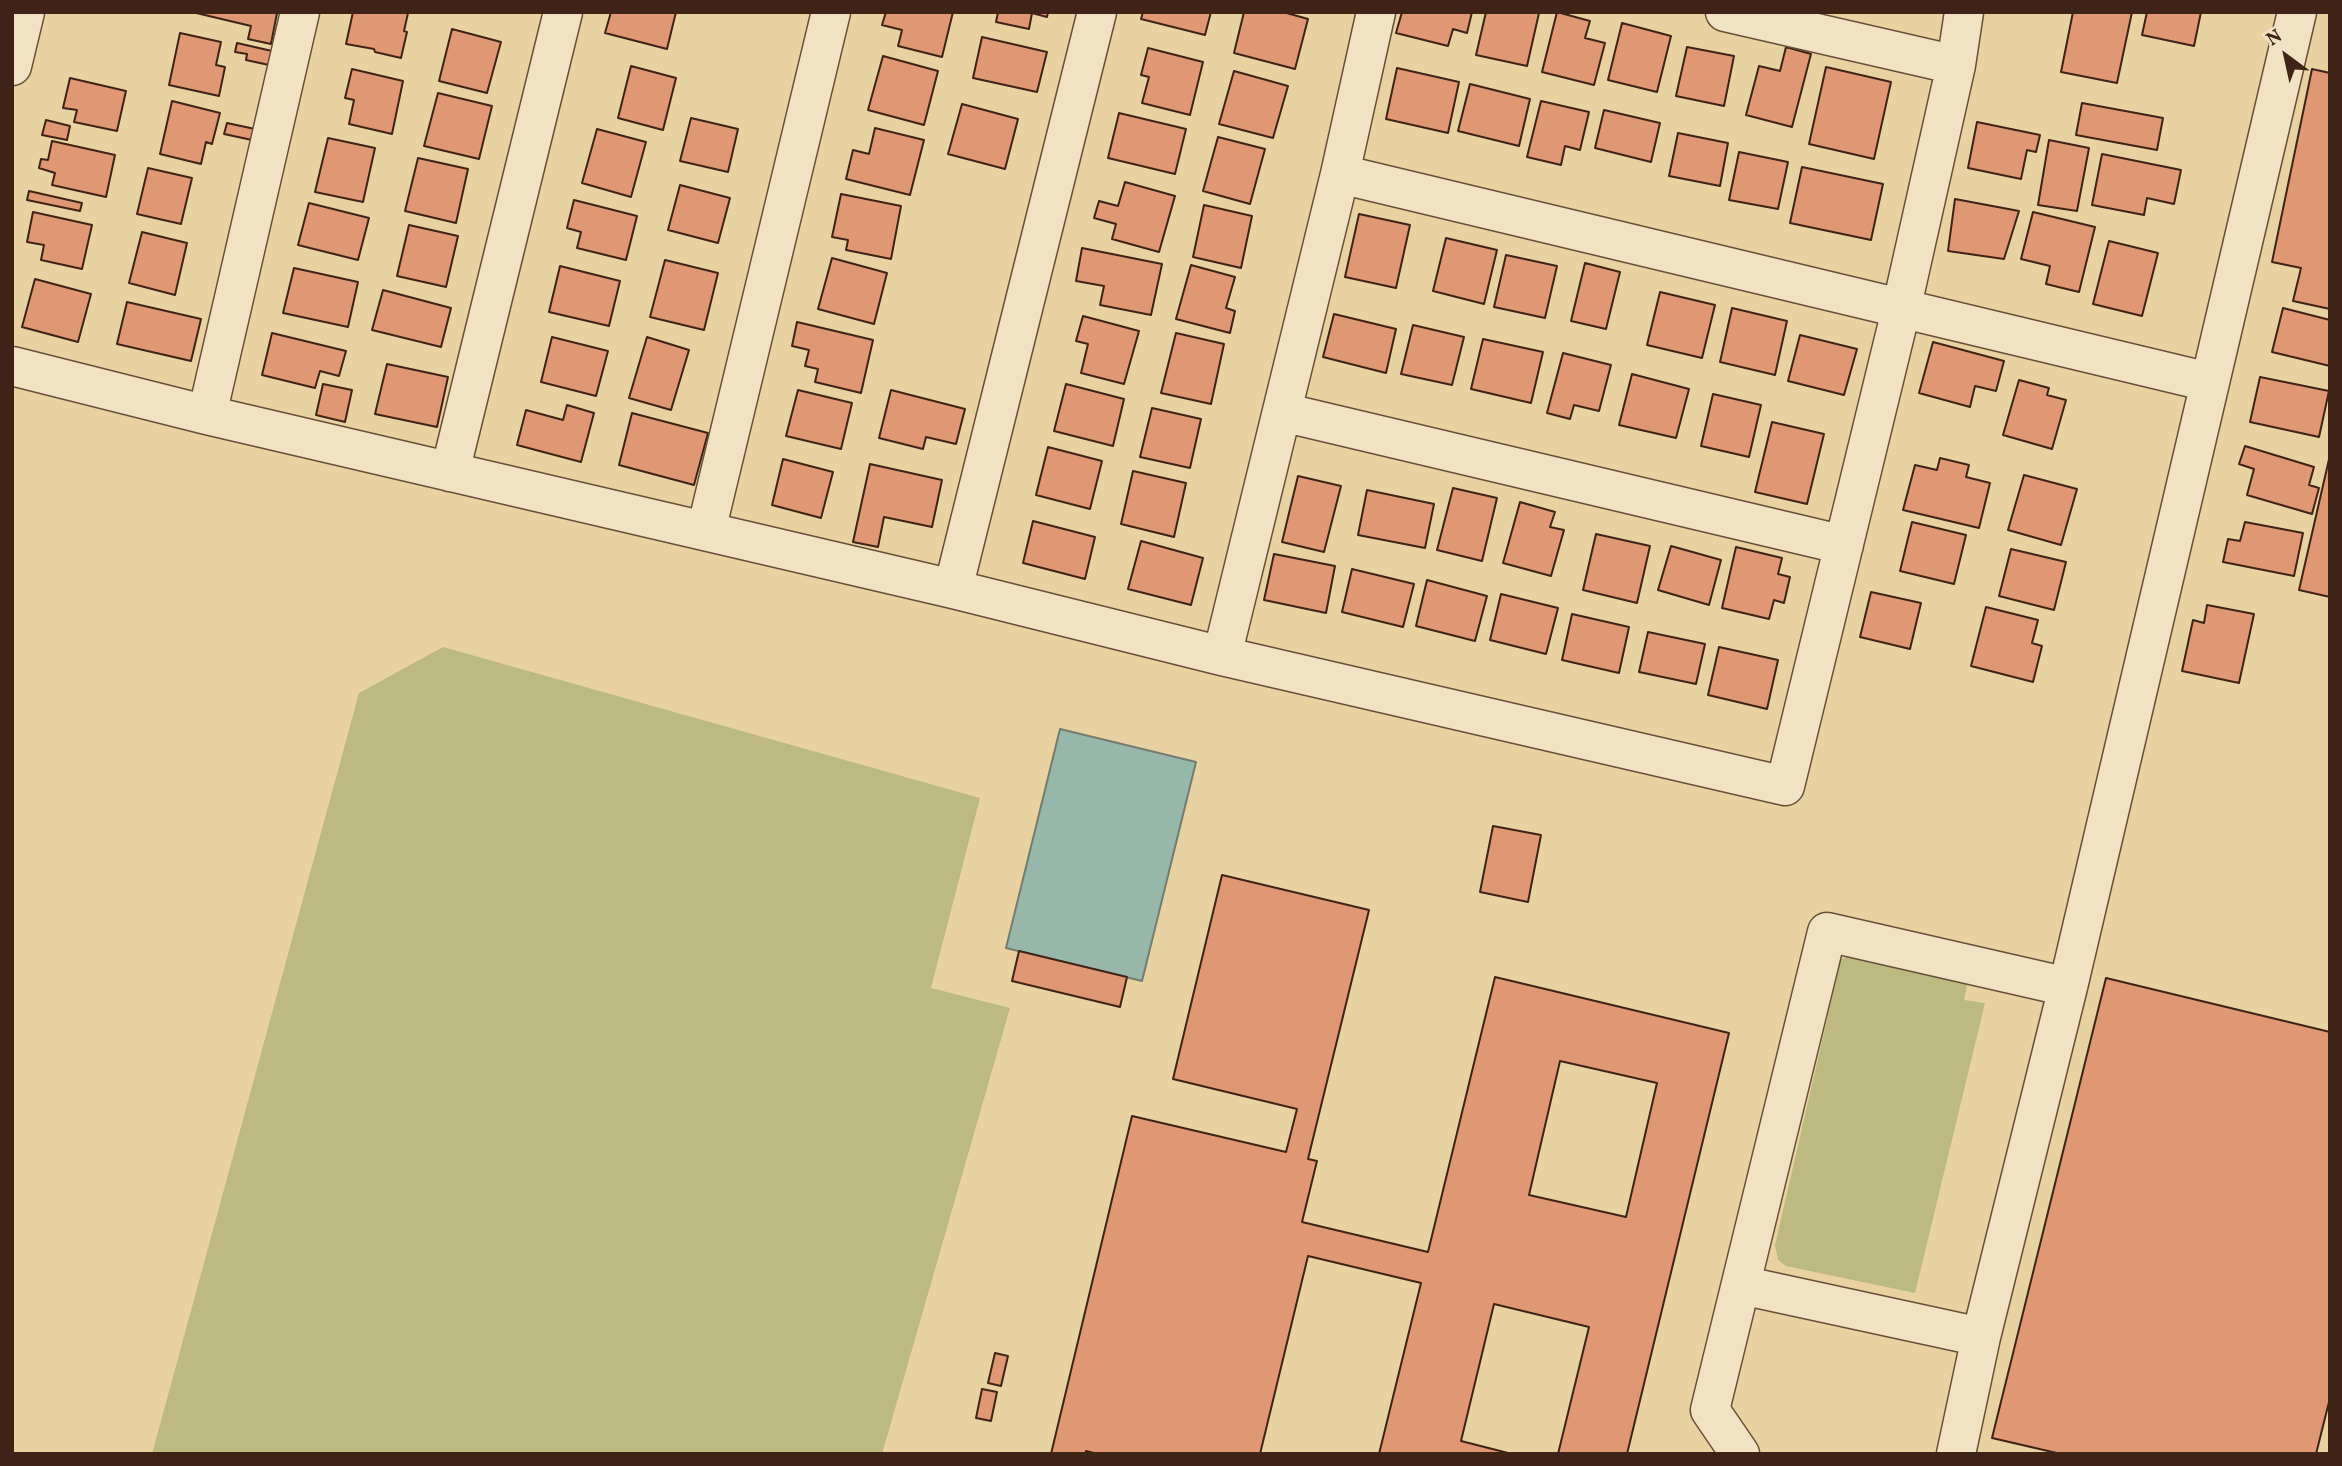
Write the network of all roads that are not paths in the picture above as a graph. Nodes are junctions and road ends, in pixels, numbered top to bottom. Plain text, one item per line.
1 (25, 12) edge
2 (300, 12) edge
3 (563, 12) edge
4 (831, 12) edge
5 (1097, 12) edge
6 (1376, 12) edge
7 (1725, 12) edge
8 (1964, 12) edge
9 (2297, 12) edge
10 (1956, 65) junction
11 (12, 66) edge
12 (1340, 174) junction
13 (1900, 310) junction
14 (12, 366) edge
15 (2209, 382) junction
16 (1282, 412) junction
17 (207, 415) junction
18 (450, 472) junction
19 (706, 531) junction
20 (1844, 545) junction
21 (953, 589) junction
22 (1222, 656) junction
23 (2068, 987) junction
24 (1741, 1285) junction
25 (1981, 1337) junction
26 (1740, 1454) edge
27 (1956, 1454) edge

1 - 11 street
2 - 17 street
3 - 18 street
4 - 19 street
5 - 21 street
6 - 12 street
7 - 10 street
8 - 10 street
9 - 15 street
10 - 13 street
12 - 13 street
12 - 16 street
13 - 15 street
13 - 20 street
14 - 17 street
15 - 23 street
16 - 20 street
16 - 22 street
17 - 18 street
18 - 19 street
19 - 21 street
20 - 22 street
21 - 22 street
23 - 24 street
23 - 25 street
24 - 25 street
24 - 26 street
25 - 27 street

